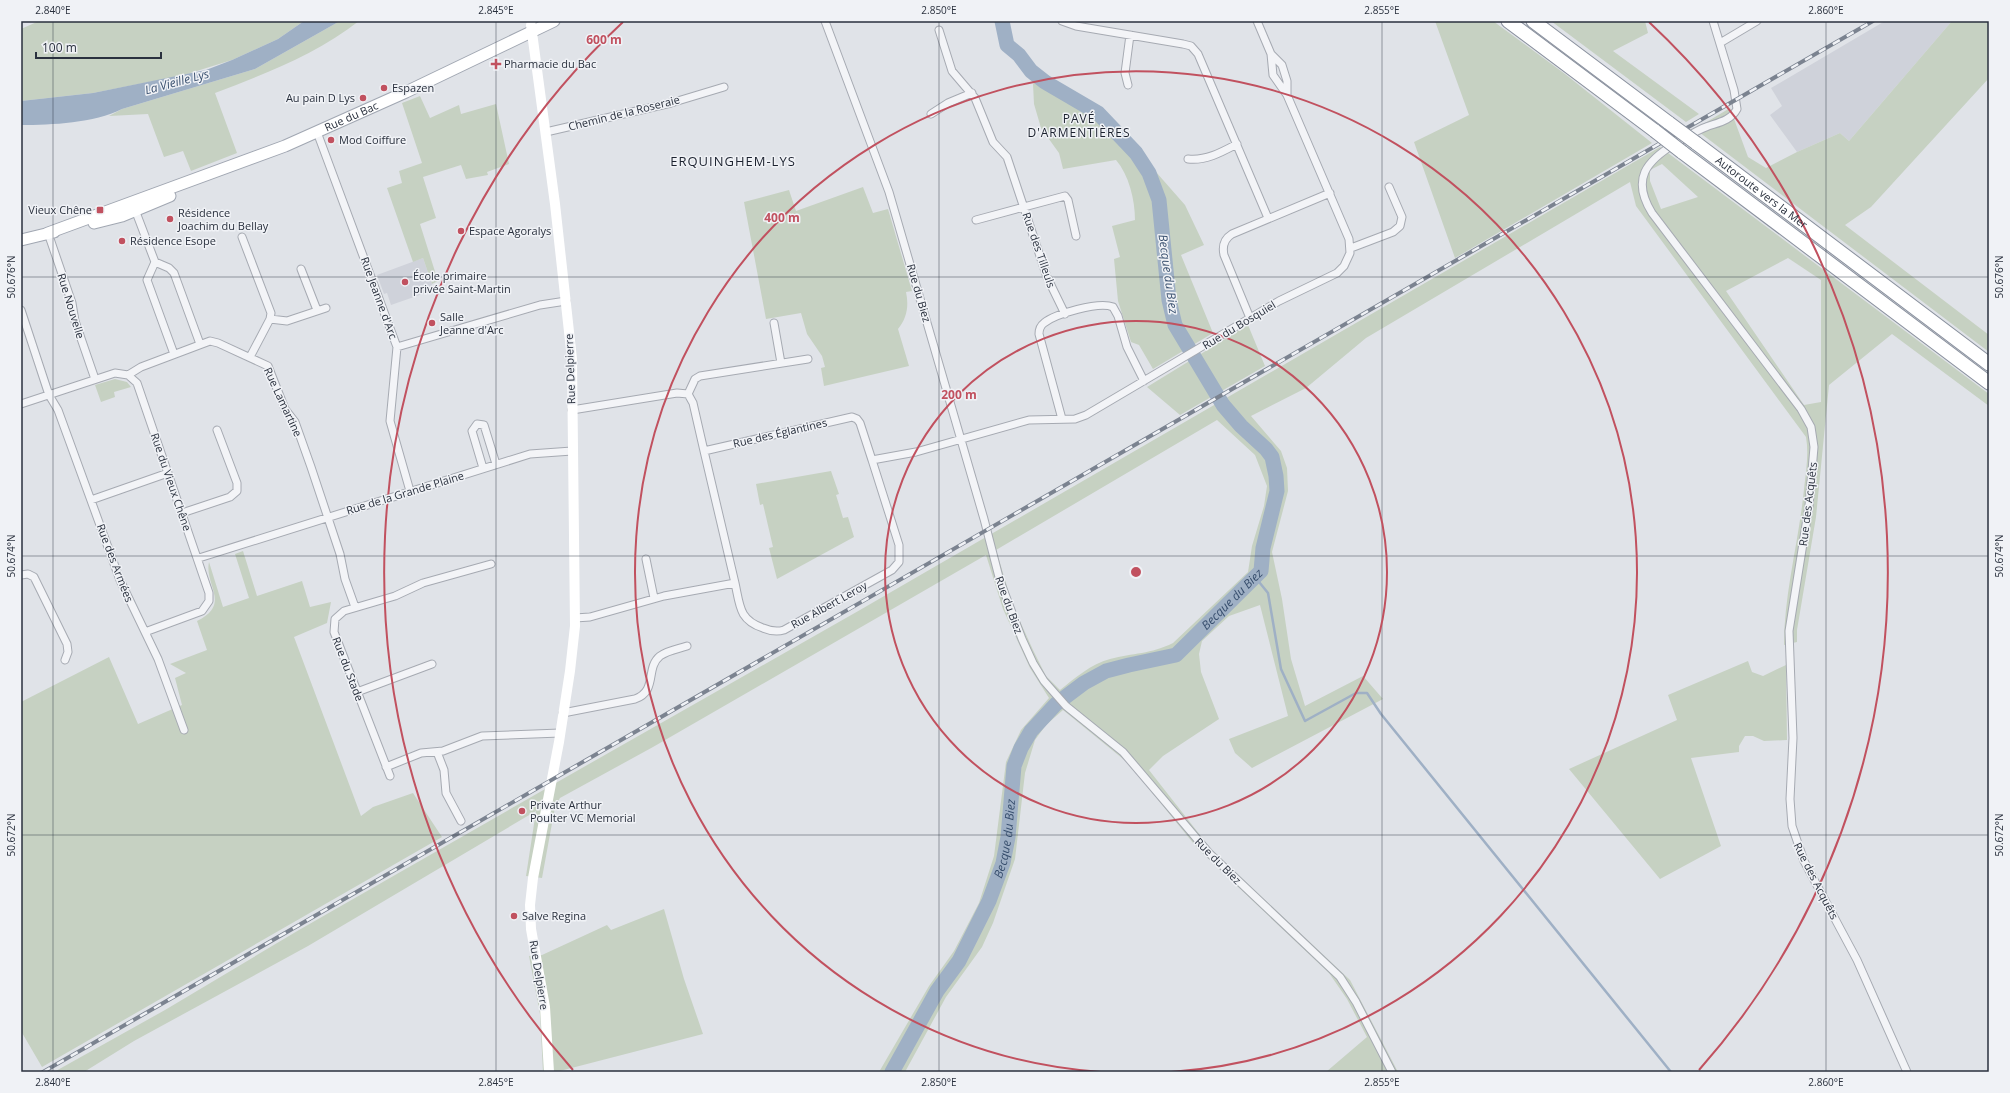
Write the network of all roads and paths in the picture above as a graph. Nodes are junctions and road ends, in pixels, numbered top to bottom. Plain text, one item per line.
1 (554, 21) edge
2 (824, 21) edge
3 (1062, 21) edge
4 (1257, 21) edge
5 (1508, 21) edge
6 (1533, 21) edge
7 (1713, 21) edge
8 (1757, 21) edge
9 (533, 25) edge
10 (939, 30) dead end
11 (1130, 34) junction
12 (1720, 43) junction
13 (1271, 54) junction
14 (1128, 85) dead end
15 (724, 87) dead end
16 (972, 93) junction
17 (1287, 95) junction
18 (931, 114) dead end
19 (317, 132) junction
20 (546, 132) junction
21 (1237, 144) junction
22 (1188, 159) dead end
23 (1390, 187) dead end
24 (1330, 193) junction
25 (134, 206) junction
26 (1024, 206) junction
27 (1268, 218) junction
28 (976, 220) dead end
29 (48, 234) junction
30 (1076, 236) dead end
31 (242, 237) dead end
32 (21, 240) edge
33 (1351, 248) junction
34 (155, 262) junction
35 (301, 269) dead end
36 (566, 301) junction
37 (326, 308) dead end
38 (21, 310) edge
39 (317, 310) junction
40 (1065, 314) junction
41 (1250, 318) junction
42 (270, 319) junction
43 (774, 323) dead end
44 (200, 344) junction
45 (397, 347) junction
46 (174, 354) junction
47 (250, 357) junction
48 (808, 359) dead end
49 (781, 363) junction
50 (1989, 364) edge
51 (128, 375) junction
52 (95, 379) junction
53 (1144, 381) junction
54 (1989, 383) edge
55 (688, 394) junction
56 (49, 395) junction
57 (21, 404) edge
58 (572, 410) junction
59 (1062, 419) junction
60 (217, 430) dead end
61 (960, 440) junction
62 (572, 451) junction
63 (704, 451) junction
64 (872, 460) junction
65 (496, 464) junction
66 (483, 468) junction
67 (168, 473) junction
68 (410, 491) junction
69 (91, 500) junction
70 (182, 512) junction
71 (326, 517) junction
72 (199, 558) junction
73 (646, 559) dead end
74 (491, 564) dead end
75 (21, 575) edge
76 (735, 584) junction
77 (654, 598) junction
78 (355, 608) junction
79 (575, 618) junction
80 (145, 632) junction
81 (687, 646) dead end
82 (65, 660) dead end
83 (432, 664) dead end
84 (357, 692) junction
85 (563, 714) junction
86 (184, 730) dead end
87 (560, 733) junction
88 (437, 752) junction
89 (386, 767) junction
90 (390, 776) dead end
91 (461, 821) dead end
92 (548, 1072) edge
93 (1392, 1072) edge
94 (1907, 1072) edge

1 - 9 main road, Rue du Bac
2 - 61 street, Rue du Biez
3 - 11 street
4 - 13 street
5 - 54 highway, bridge
6 - 50 highway, Autoroute vers la Mer, bridge
7 - 12 street, Rue des Acquêts
8 - 12 street
9 - 19 main road, Rue du Bac
9 - 20 street, Rue Delpierre
10 - 16 street, Rue des Tilleuls
11 - 14 street
11 - 21 street
12 - 94 street, Rue des Acquêts
13 - 17 street
13 - 17 street
15 - 20 street, Chemin de la Roseraie
16 - 18 street
16 - 26 street, Rue des Tilleuls
17 - 24 street
19 - 25 main road, Rue du Bac
19 - 45 street, Rue Jeanne d'Arc
20 - 36 street, Rue Delpierre
21 - 22 street
21 - 27 street
23 - 33 street
24 - 27 street
24 - 33 street
25 - 29 main road, Rue du Bac
25 - 34 street
26 - 28 street, Rue des Tilleuls
26 - 30 street, Rue des Tilleuls
26 - 40 street, Rue des Tilleuls
27 - 41 street
29 - 32 main road, Rue du Bac
29 - 52 street, Rue Nouvelle
31 - 42 street
33 - 41 street, Rue du Bosquiel
34 - 44 street
34 - 46 street
35 - 39 street
36 - 45 street
36 - 58 street, Rue Delpierre
37 - 39 street
38 - 56 street, Rue des Armées
39 - 42 street
40 - 53 street
40 - 59 street
41 - 53 street, Rue du Bosquiel
42 - 47 street
43 - 49 street
44 - 46 street, Rue Lamartine
44 - 47 street, Rue Lamartine
45 - 68 street, Rue Jeanne d'Arc
46 - 51 street, Rue Lamartine
47 - 71 street, Rue Lamartine
48 - 49 street
49 - 55 street
51 - 52 street
51 - 67 street, Rue du Vieux Chêne
52 - 56 street
53 - 59 street, Rue du Bosquiel
55 - 58 street
55 - 63 street
56 - 57 street
56 - 69 street, Rue des Armées
58 - 62 street, Rue Delpierre
59 - 61 street, Rue du Bosquiel
60 - 70 street
61 - 64 street
61 - 93 street, Rue du Biez
62 - 65 street, Rue de la Grande Plaine
62 - 79 street, Rue Delpierre
63 - 64 street, Rue des Églantines
63 - 76 street
64 - 76 street, Rue Albert Leroy
65 - 66 street, Rue de la Grande Plaine
65 - 66 street
66 - 68 street, Rue de la Grande Plaine
67 - 69 street
67 - 70 street, Rue du Vieux Chêne
68 - 71 street, Rue de la Grande Plaine
69 - 80 street, Rue des Armées
70 - 72 street, Rue du Vieux Chêne
71 - 72 street, Rue de la Grande Plaine
71 - 78 street
72 - 80 street, Rue du Vieux Chêne
73 - 77 street
74 - 78 street, Rue du Stade
75 - 82 street
76 - 77 street
77 - 79 street
78 - 84 street, Rue du Stade
79 - 85 street, Rue Delpierre
80 - 86 street, Rue des Armées
81 - 85 street
83 - 84 street
84 - 89 street, Rue du Stade
85 - 87 street, Rue Delpierre
87 - 88 street
87 - 92 street, Rue Delpierre
88 - 89 street
88 - 91 street
89 - 90 street, Rue du Stade

